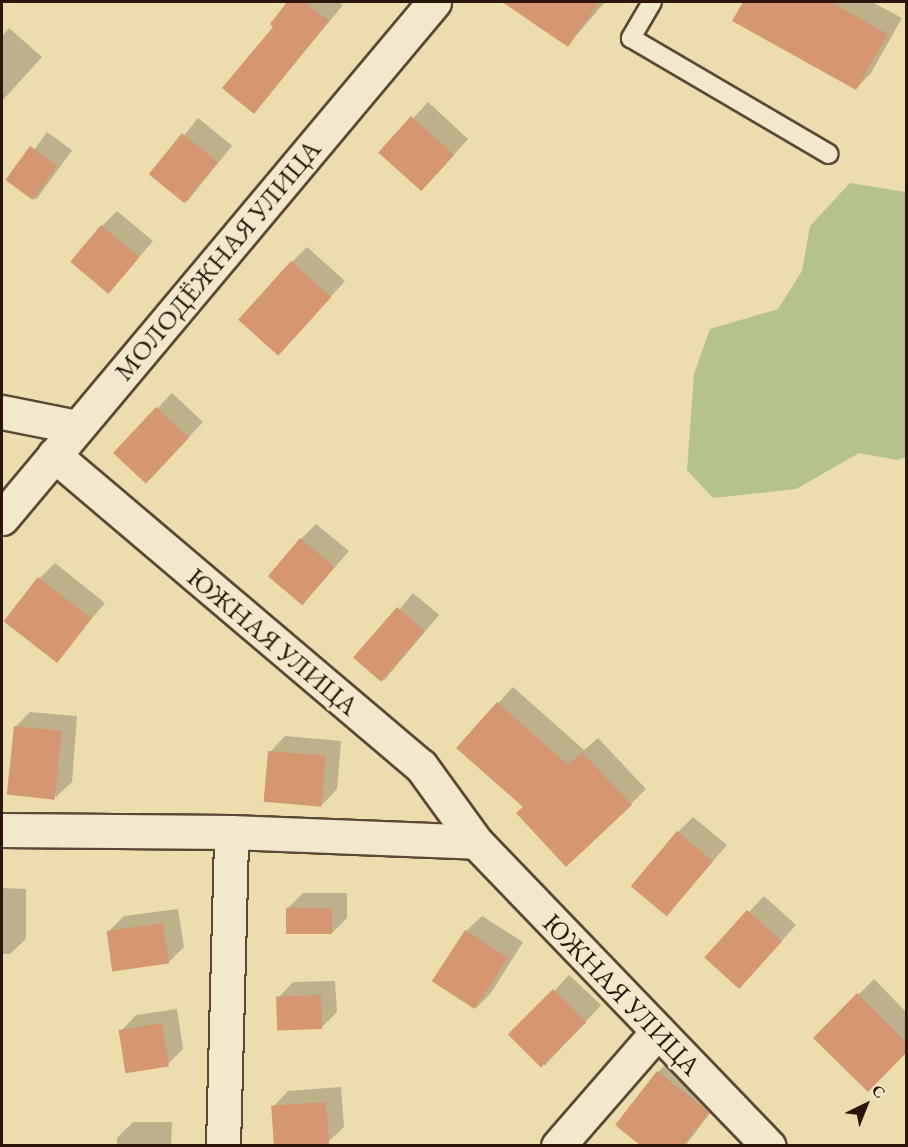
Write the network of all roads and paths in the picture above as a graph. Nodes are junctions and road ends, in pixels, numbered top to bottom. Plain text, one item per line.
1 (434, 2) edge
2 (652, 2) edge
3 (829, 154) dead end
4 (2, 412) edge
5 (77, 427) junction
6 (54, 455) junction
7 (2, 518) edge
8 (2, 831) edge
9 (231, 832) junction
10 (476, 842) junction
11 (658, 1031) junction
12 (223, 1146) edge
13 (558, 1146) edge
14 (769, 1146) edge

1 - 5 street, МОЛОДЁЖНАЯ УЛИЦА
2 - 3 lane
4 - 5 street
5 - 6 street, МОЛОДЁЖНАЯ УЛИЦА
6 - 7 street, МОЛОДЁЖНАЯ УЛИЦА
6 - 10 street, ЮЖНАЯ УЛИЦА
8 - 9 street
9 - 10 street
9 - 12 street
10 - 11 street, ЮЖНАЯ УЛИЦА
11 - 13 street
11 - 14 street, ЮЖНАЯ УЛИЦА

